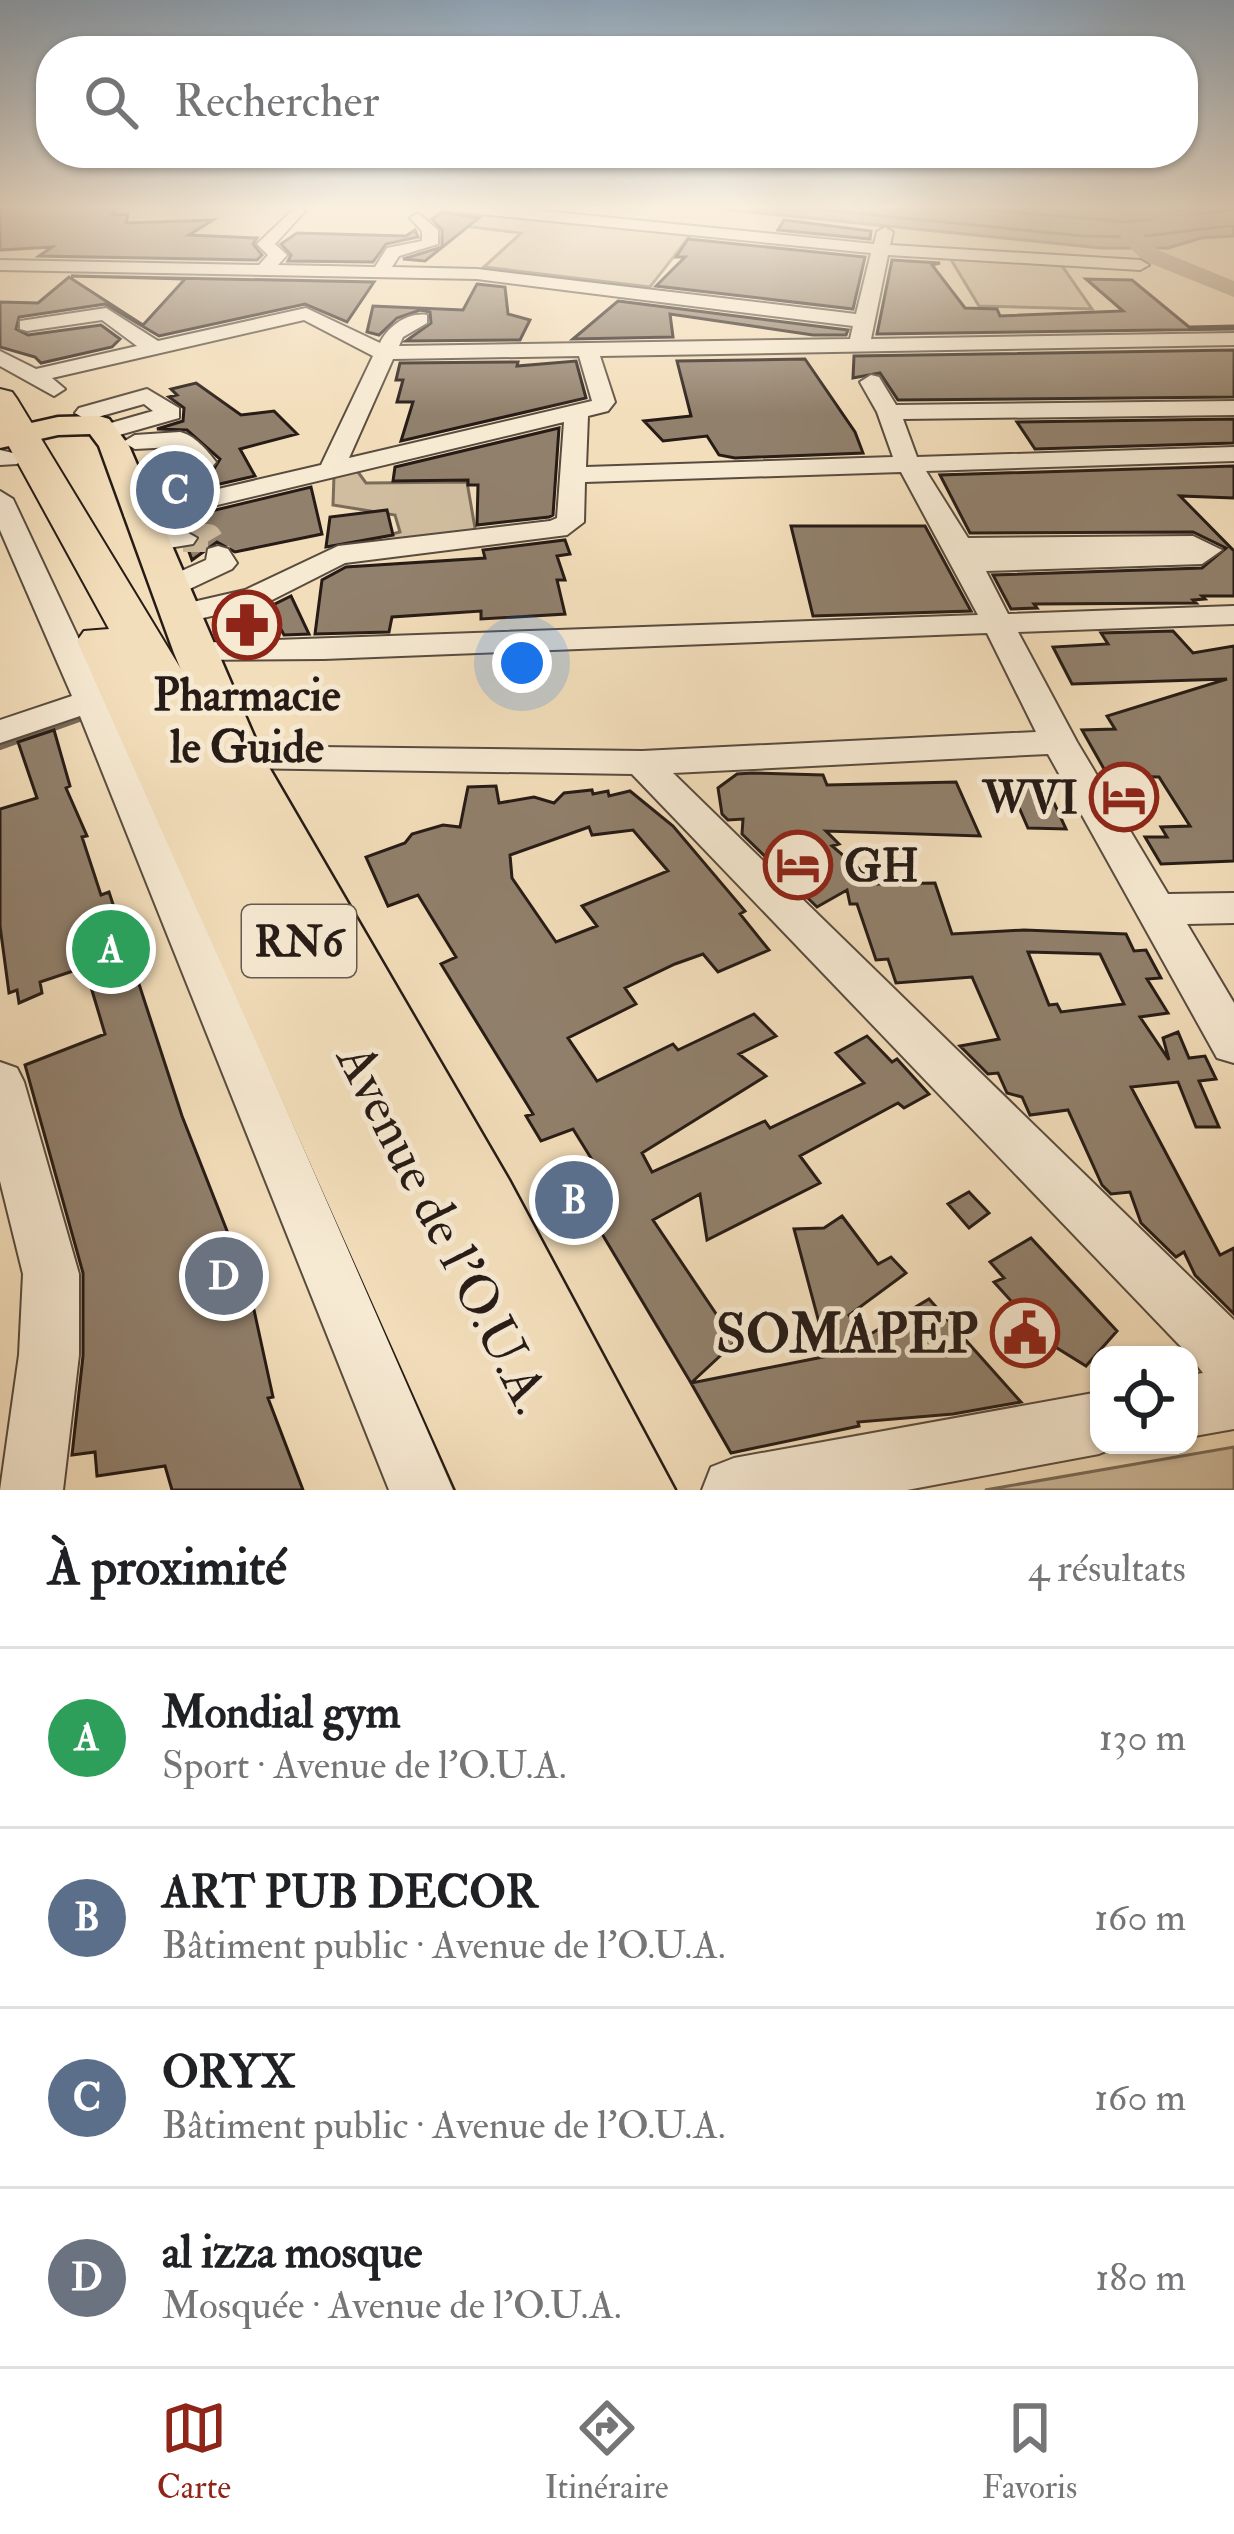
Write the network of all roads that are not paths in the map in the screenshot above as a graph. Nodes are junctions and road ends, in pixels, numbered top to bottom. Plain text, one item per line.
1 (475, 276) edge
2 (490, 276) edge
3 (875, 276) edge
4 (434, 308) junction
5 (972, 316) dead end
6 (864, 321) junction
7 (327, 324) junction
8 (27, 326) dead end
9 (1234, 339) edge
10 (987, 343) junction
11 (859, 345) junction
12 (154, 349) junction
13 (587, 349) junction
14 (384, 352) junction
15 (0, 357) edge
16 (871, 382) dead end
17 (1234, 408) edge
18 (889, 412) junction
19 (576, 413) junction
20 (101, 429) junction
21 (1234, 454) edge
22 (7, 456) edge
23 (907, 462) junction
24 (332, 468) junction
25 (574, 475) junction
26 (1104, 552) dead end
27 (218, 555) tunnel mouth
28 (963, 555) junction
29 (165, 565) junction
30 (1234, 615) edge
31 (995, 623) junction
32 (91, 701) junction
33 (0, 732) edge
34 (1059, 742) junction
35 (241, 757) junction
36 (642, 763) junction
37 (1234, 908) edge
38 (1157, 909) junction
39 (1234, 1044) edge
40 (0, 1082) edge
41 (1234, 1362) edge
42 (1234, 1398) edge
43 (1198, 1404) edge
44 (1090, 1425) edge
45 (32, 1490) edge
46 (421, 1490) edge
47 (506, 1490) edge
48 (577, 1490) edge
49 (635, 1490) edge
50 (734, 1490) edge

1 - 4 street
2 - 6 street
3 - 6 street
4 - 7 street
4 - 14 street
5 - 10 street
6 - 11 street
7 - 12 street
7 - 14 street
8 - 12 street
9 - 10 street
10 - 11 street
11 - 13 street
12 - 22 street
13 - 14 street
13 - 19 street
14 - 24 street
15 - 22 street
16 - 18 street
17 - 18 street
18 - 23 street
19 - 24 street
19 - 25 street
20 - 22 main road
20 - 22 street
20 - 29 main road, Avenue de l'O.U.A.
20 - 29 street
21 - 23 street
22 - 32 street
22 - 47 highway, Avenue de l'O.U.A. / RN6
22 - 48 highway, Avenue de l'O.U.A. / RN6
23 - 25 street
23 - 28 street
24 - 29 street
25 - 29 street
26 - 28 street
27 - 29 street
28 - 31 street
29 - 31 street
29 - 35 main road, Avenue de l'O.U.A.
30 - 31 street
31 - 34 street
32 - 33 street
32 - 46 street
34 - 36 street
34 - 38 street
35 - 36 street
35 - 49 main road, Avenue de l'O.U.A.
36 - 41 street
37 - 38 street
38 - 39 street
40 - 45 street
42 - 43 street
44 - 50 street

